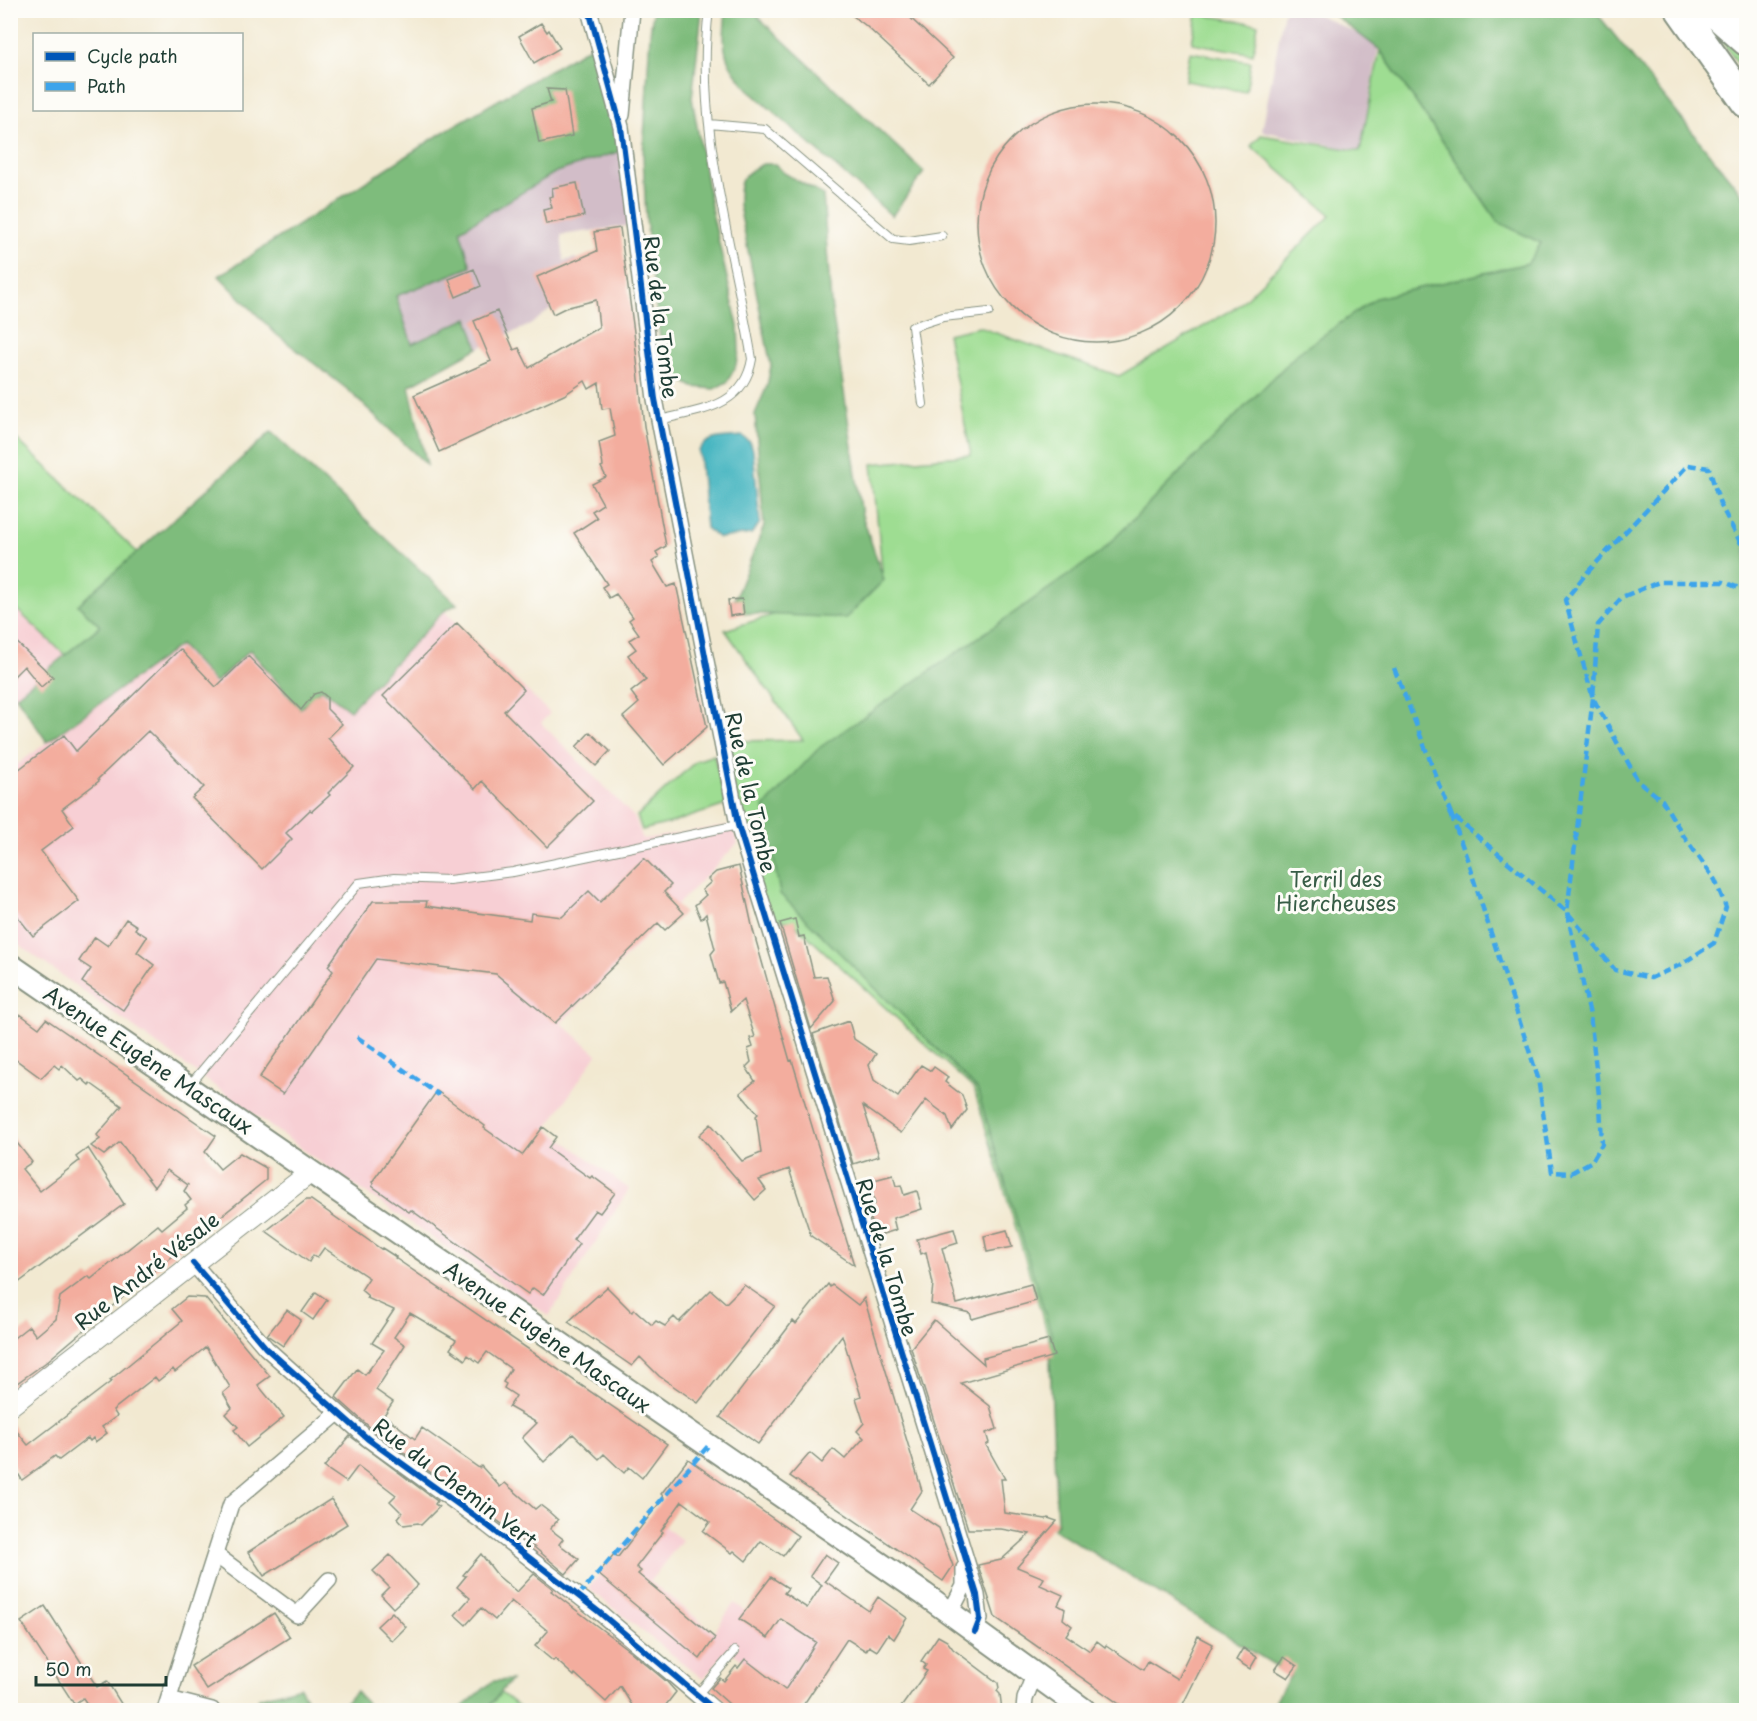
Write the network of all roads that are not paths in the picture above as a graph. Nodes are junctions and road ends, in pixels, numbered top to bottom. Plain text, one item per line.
1 (589, 10) edge
2 (632, 10) edge
3 (709, 10) edge
4 (1680, 10) edge
5 (1712, 10) edge
6 (1746, 40) edge
7 (1746, 103) edge
8 (709, 124) junction
9 (621, 127) junction
10 (942, 236) dead end
11 (989, 312) dead end
12 (923, 404) dead end
13 (659, 420) junction
14 (738, 825) junction
15 (10, 965) edge
16 (188, 1087) junction
17 (311, 1172) junction
18 (193, 1263) junction
19 (10, 1406) edge
20 (338, 1413) junction
21 (216, 1555) junction
22 (964, 1559) junction
23 (329, 1580) dead end
24 (950, 1613) junction
25 (975, 1632) junction
26 (735, 1651) dead end
27 (1034, 1675) junction
28 (697, 1695) junction
29 (167, 1705) edge
30 (212, 1710) edge
31 (715, 1710) edge
32 (1024, 1710) edge
33 (1084, 1710) edge

1 - 9 street, Rue de la Tombe
2 - 9 street, Rue de la Tombe
3 - 8 lane
4 - 7 highway
5 - 6 highway
8 - 10 lane
8 - 13 lane
9 - 13 street, Rue de la Tombe
11 - 12 lane
13 - 14 street, Rue de la Tombe
14 - 16 lane
14 - 22 street, Rue de la Tombe
15 - 16 main road, Avenue Eugène Mascaux
16 - 17 main road, Avenue Eugène Mascaux
17 - 18 street, Rue André Vésale
17 - 24 main road, Avenue Eugène Mascaux
18 - 19 street, Rue André Vésale
18 - 20 street, Rue du Chemin Vert
20 - 21 street
20 - 28 street, Rue du Chemin Vert
21 - 23 street
21 - 29 street
22 - 24 street, Rue de la Tombe
22 - 25 street, Rue de la Tombe
24 - 25 main road, Avenue Eugène Mascaux
25 - 27 main road, Avenue Eugène Mascaux
26 - 28 lane
27 - 32 street
27 - 33 main road, Avenue Eugène Mascaux
28 - 31 street, Rue du Chemin Vert
29 - 30 street

